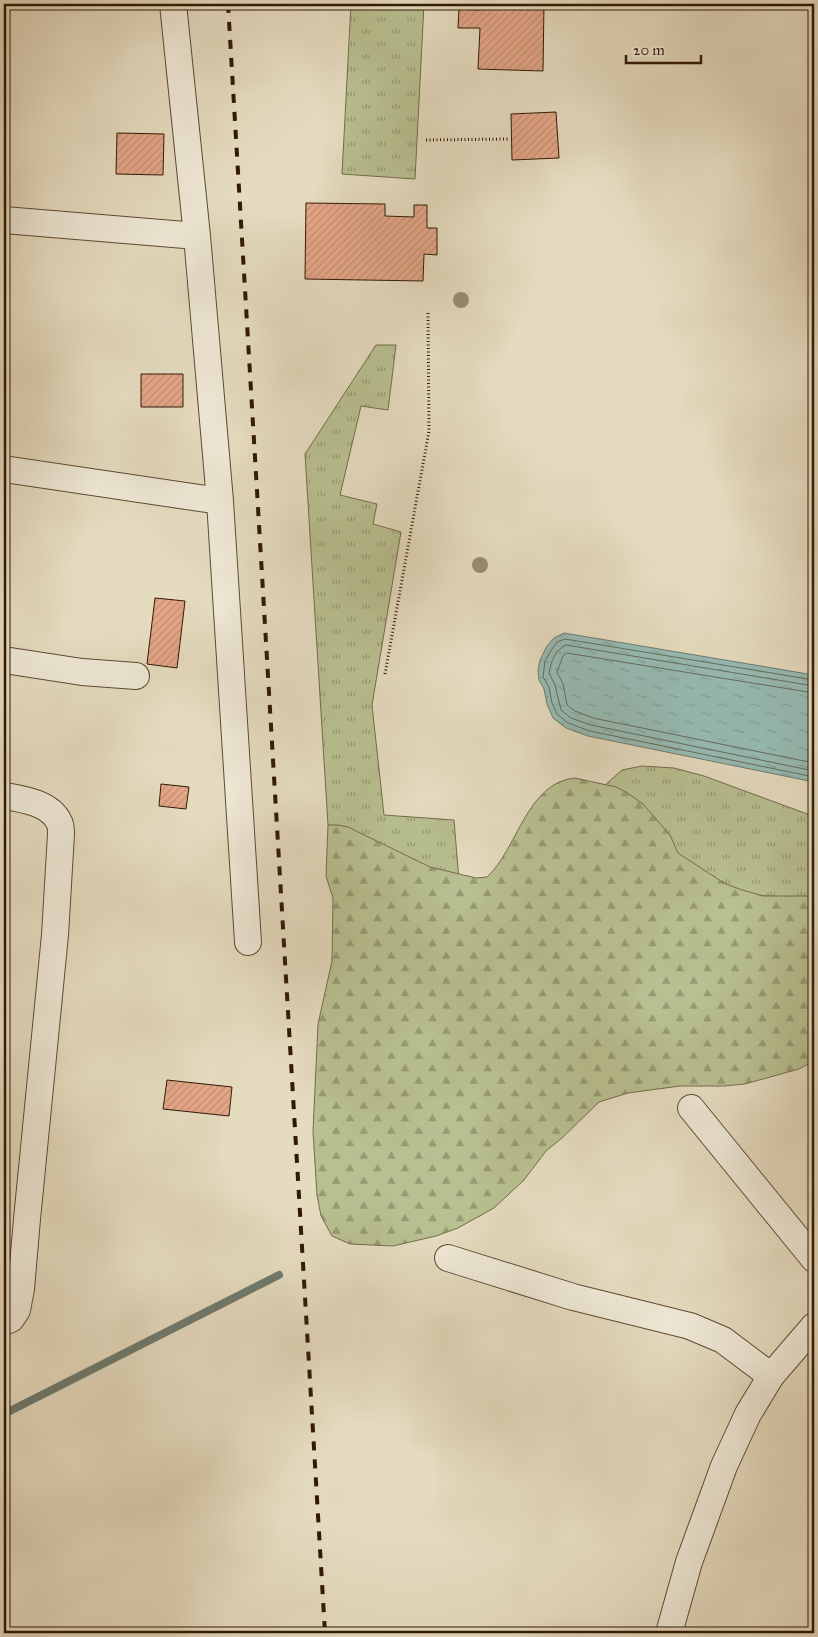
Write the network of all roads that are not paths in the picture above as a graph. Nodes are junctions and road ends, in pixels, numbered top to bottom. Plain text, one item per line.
1 (173, 4) edge
2 (4, 220) edge
3 (197, 236) junction
4 (4, 469) edge
5 (220, 501) junction
6 (4, 660) edge
7 (136, 676) dead end
8 (4, 796) edge
9 (248, 942) dead end
10 (691, 1108) dead end
11 (448, 1258) dead end
12 (814, 1259) edge
13 (4, 1322) edge
14 (814, 1326) edge
15 (771, 1376) junction
16 (669, 1633) edge

1 - 3 street
2 - 3 street
3 - 5 street
4 - 5 street
5 - 9 street
6 - 7 street
8 - 13 street
10 - 12 street
11 - 15 street
14 - 15 street
15 - 16 street

